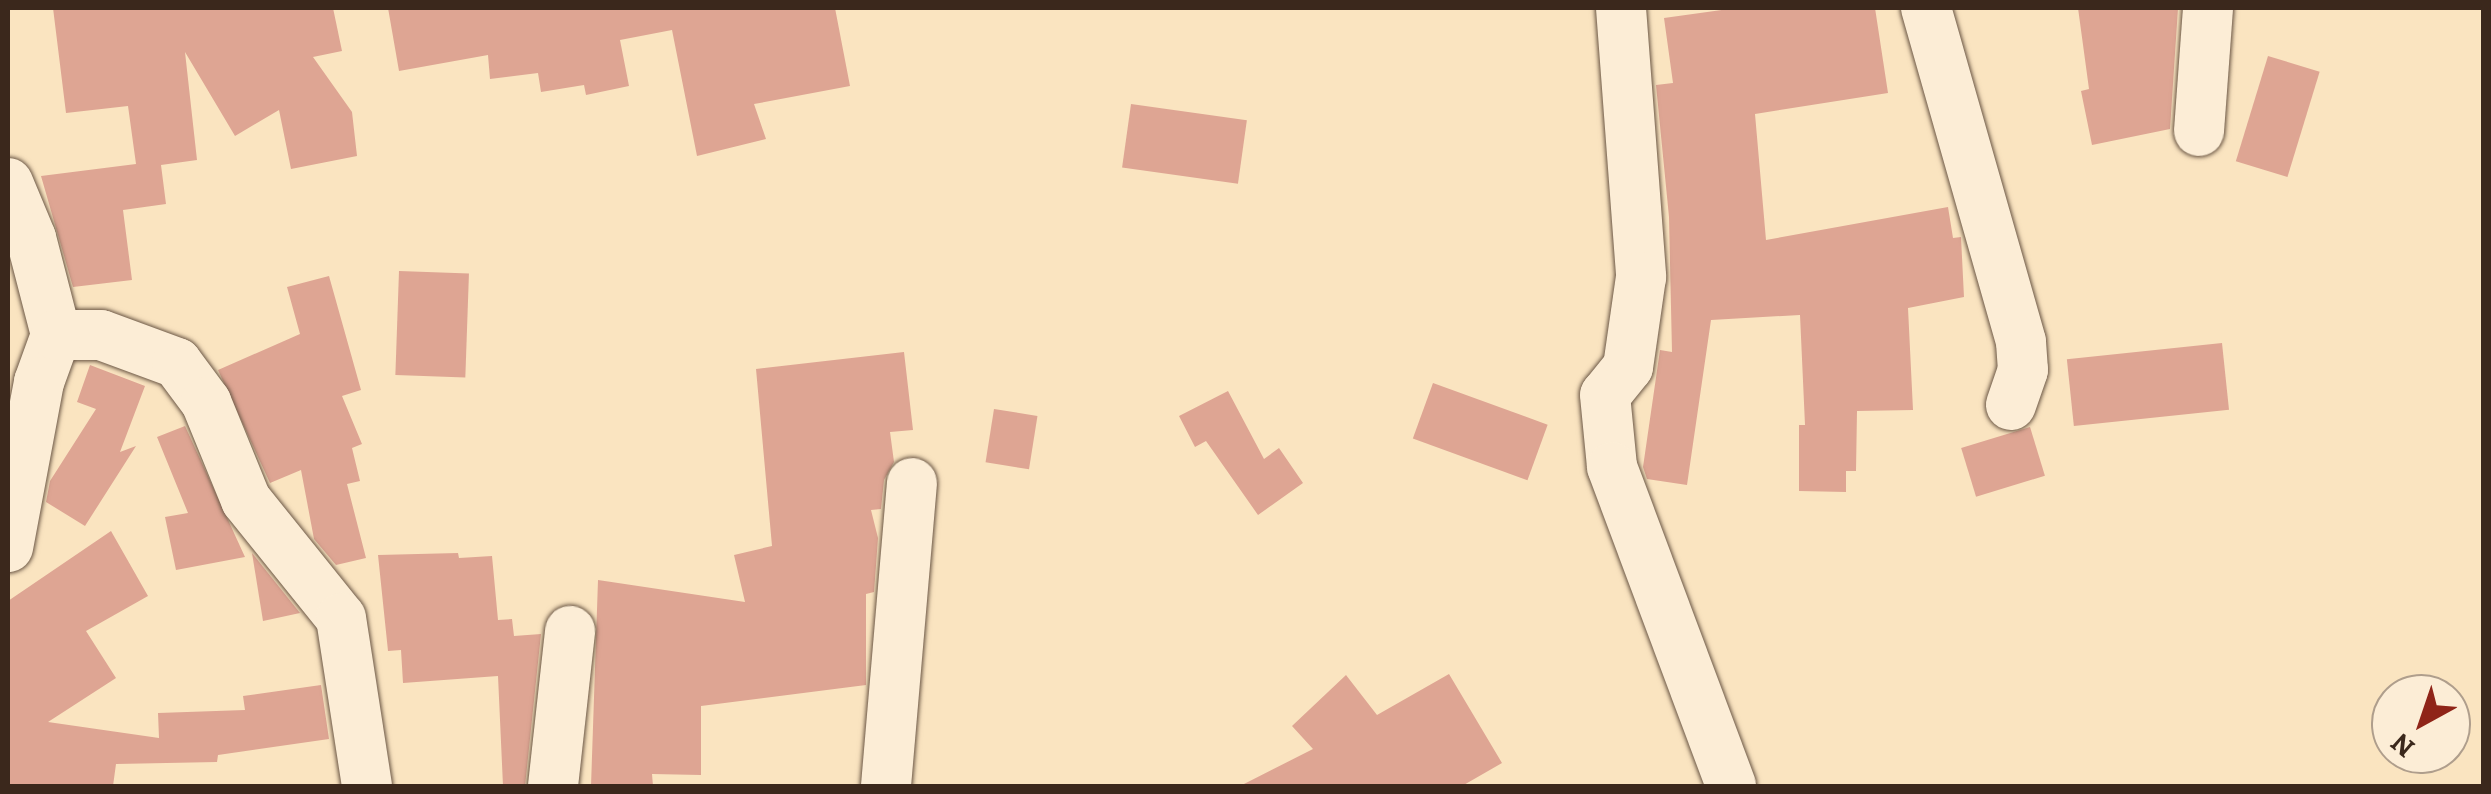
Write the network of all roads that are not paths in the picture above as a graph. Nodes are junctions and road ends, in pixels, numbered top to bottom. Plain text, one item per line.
1 (1621, 8) edge
2 (1926, 8) edge
3 (2208, 8) edge
4 (2199, 131) dead end
5 (8, 183) edge
6 (56, 335) junction
7 (2012, 406) dead end
8 (912, 484) dead end
9 (8, 547) edge
10 (570, 632) dead end
11 (367, 786) edge
12 (553, 786) edge
13 (886, 786) edge
14 (1730, 786) edge

1 - 14 street
2 - 7 street
3 - 4 street
5 - 6 street
6 - 9 street
6 - 11 street
8 - 13 street
10 - 12 street

